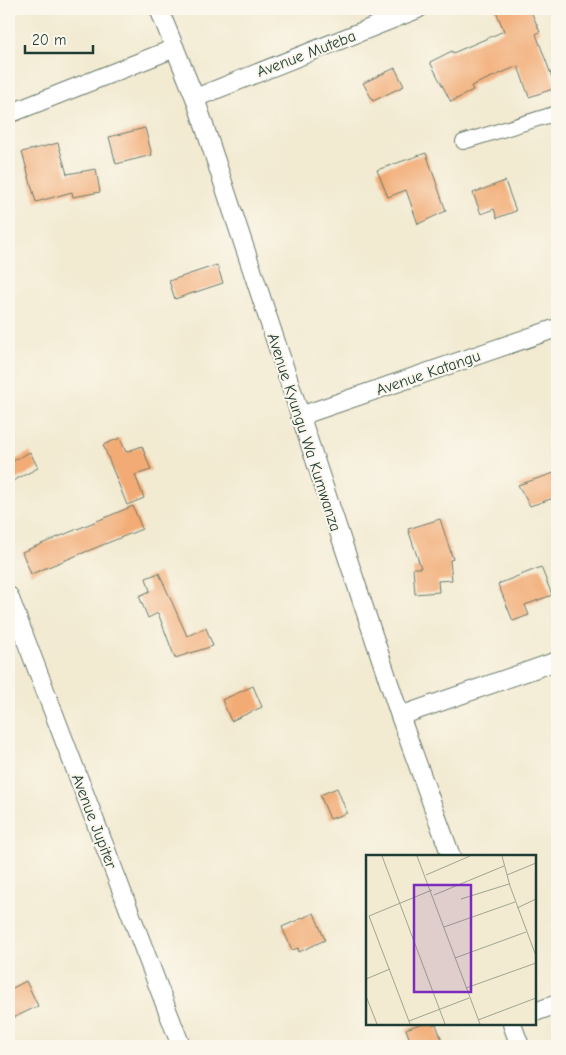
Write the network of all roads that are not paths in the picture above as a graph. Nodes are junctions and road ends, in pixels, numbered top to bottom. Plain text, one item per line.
1 (159, 9) edge
2 (418, 9) edge
3 (174, 48) junction
4 (195, 98) junction
5 (557, 113) edge
6 (9, 114) edge
7 (463, 142) dead end
8 (557, 328) edge
9 (300, 416) junction
10 (9, 596) edge
11 (557, 661) edge
12 (400, 716) junction
13 (451, 855) edge
14 (557, 1004) edge
15 (536, 1012) edge
16 (512, 1025) edge
17 (181, 1046) edge
18 (520, 1046) edge

1 - 3 street, Avenue Kyungu Wa Kumwanza
2 - 4 street, Avenue Muteba
3 - 4 street, Avenue Kyungu Wa Kumwanza
3 - 6 street
4 - 9 street, Avenue Kyungu Wa Kumwanza
5 - 7 street
8 - 9 street, Avenue Katangu
9 - 12 street, Avenue Kyungu Wa Kumwanza
10 - 17 street, Avenue Jupiter
11 - 12 street
12 - 13 street, Avenue Kyungu Wa Kumwanza
14 - 15 street
16 - 18 street

